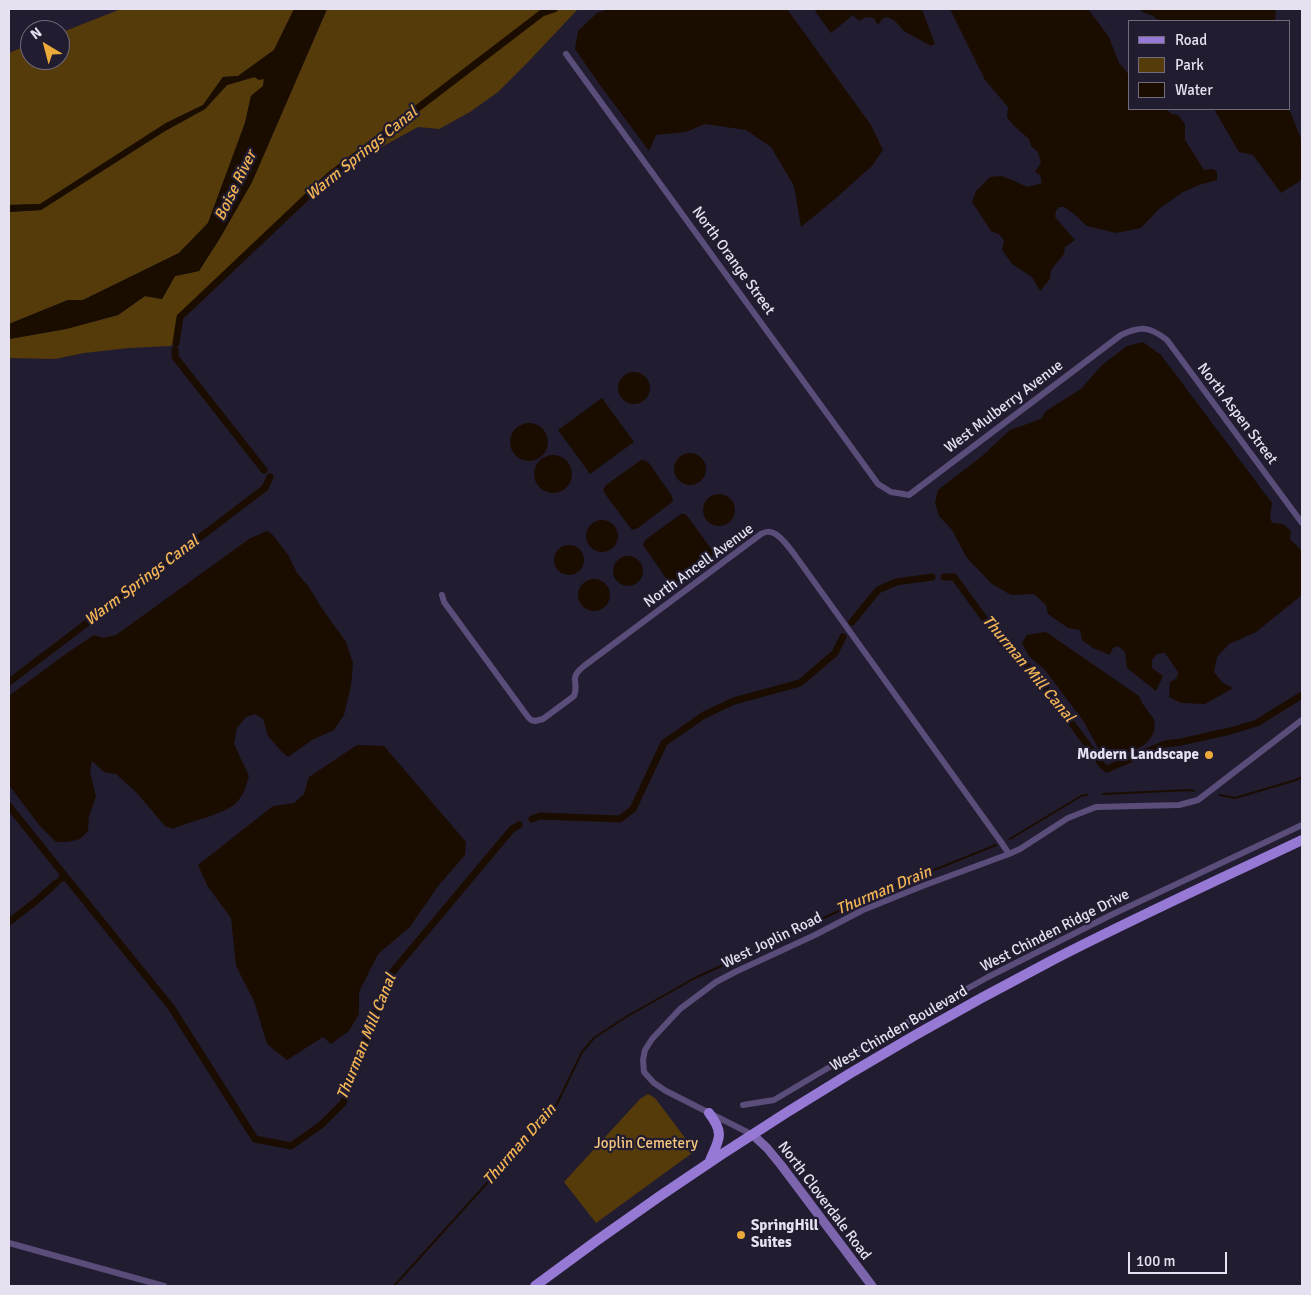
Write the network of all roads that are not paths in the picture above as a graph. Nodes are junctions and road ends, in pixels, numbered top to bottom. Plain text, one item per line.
1 (566, 54) dead end
2 (1145, 328) joint
3 (878, 484) joint
4 (1302, 522) edge
5 (442, 595) dead end
6 (1302, 720) edge
7 (1302, 824) edge
8 (1302, 840) edge
9 (1009, 854) junction
10 (743, 1105) dead end
11 (709, 1113) junction
12 (753, 1134) junction
13 (709, 1163) junction
14 (9, 1243) edge
15 (164, 1286) edge
16 (535, 1286) edge
17 (872, 1286) edge

1 - 3 street, North Orange Street
2 - 3 street, West Mulberry Avenue
2 - 4 street, North Aspen Street
5 - 9 street, North Ancell Avenue
6 - 9 street, West Joplin Road
7 - 10 street, West Chinden Ridge Drive
8 - 12 main road, West Chinden Boulevard
9 - 11 street, West Joplin Road
11 - 12 street, West Joplin Road
11 - 13 main road
12 - 13 main road, West Chinden Boulevard
12 - 17 main road, North Cloverdale Road
13 - 16 main road, West Chinden Boulevard
14 - 15 street

